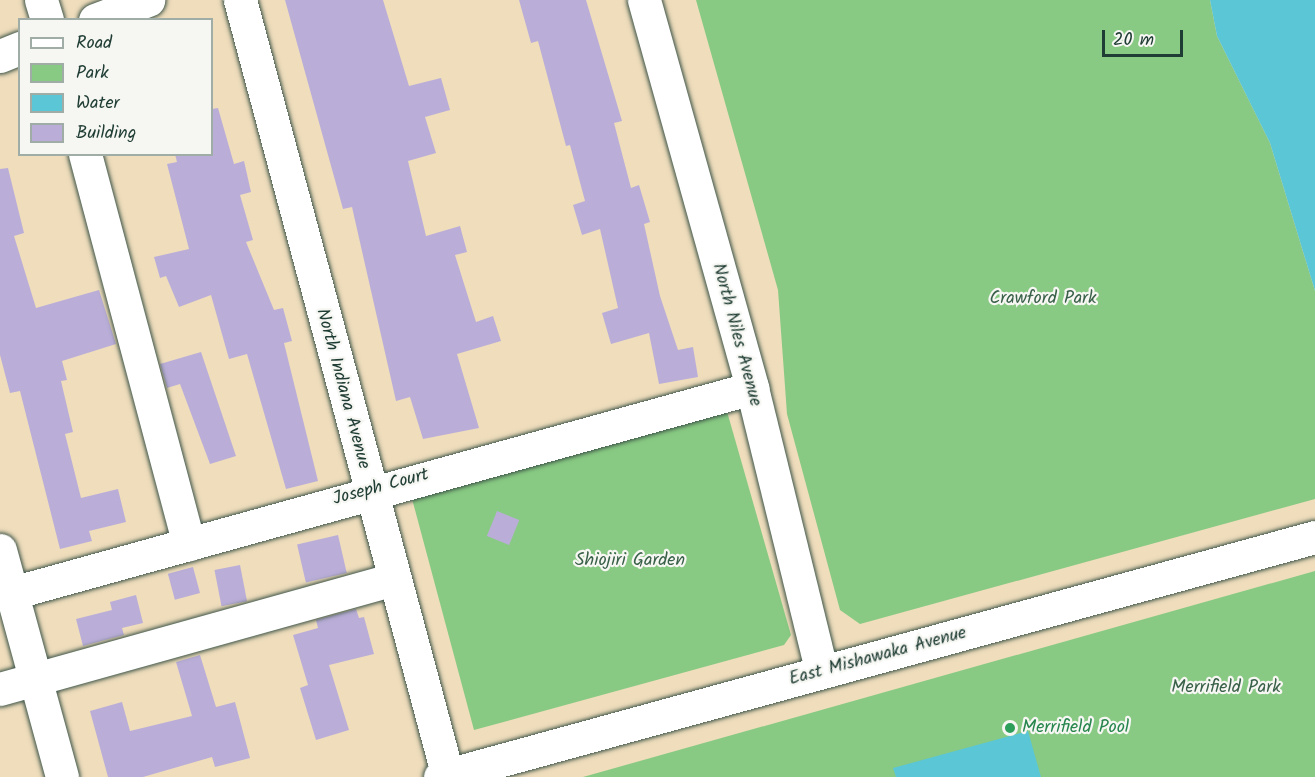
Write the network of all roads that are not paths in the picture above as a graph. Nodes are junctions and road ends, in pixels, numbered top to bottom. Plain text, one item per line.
1 (41, 0) edge
2 (148, 0) edge
3 (240, 0) edge
4 (644, 0) edge
5 (46, 18) edge
6 (100, 18) edge
7 (18, 49) edge
8 (0, 56) edge
9 (86, 156) edge
10 (752, 388) junction
11 (369, 491) junction
12 (1315, 537) edge
13 (189, 544) junction
14 (0, 550) edge
15 (394, 579) junction
16 (12, 593) junction
17 (822, 672) junction
18 (36, 679) junction
19 (0, 689) edge
20 (446, 776) edge
21 (62, 777) edge

1 - 5 street
2 - 6 street
3 - 11 street, North Indiana Avenue
4 - 10 street, North Niles Avenue
7 - 8 street
9 - 13 street
10 - 11 street, Joseph Court
10 - 17 street, North Niles Avenue
11 - 13 street, Joseph Court
11 - 15 street, North Indiana Avenue
12 - 17 street, East Mishawaka Avenue
13 - 16 street, Joseph Court
14 - 16 street
15 - 18 street
15 - 20 street, North Indiana Avenue
16 - 18 street
17 - 20 street, East Mishawaka Avenue
18 - 19 street
18 - 21 street

